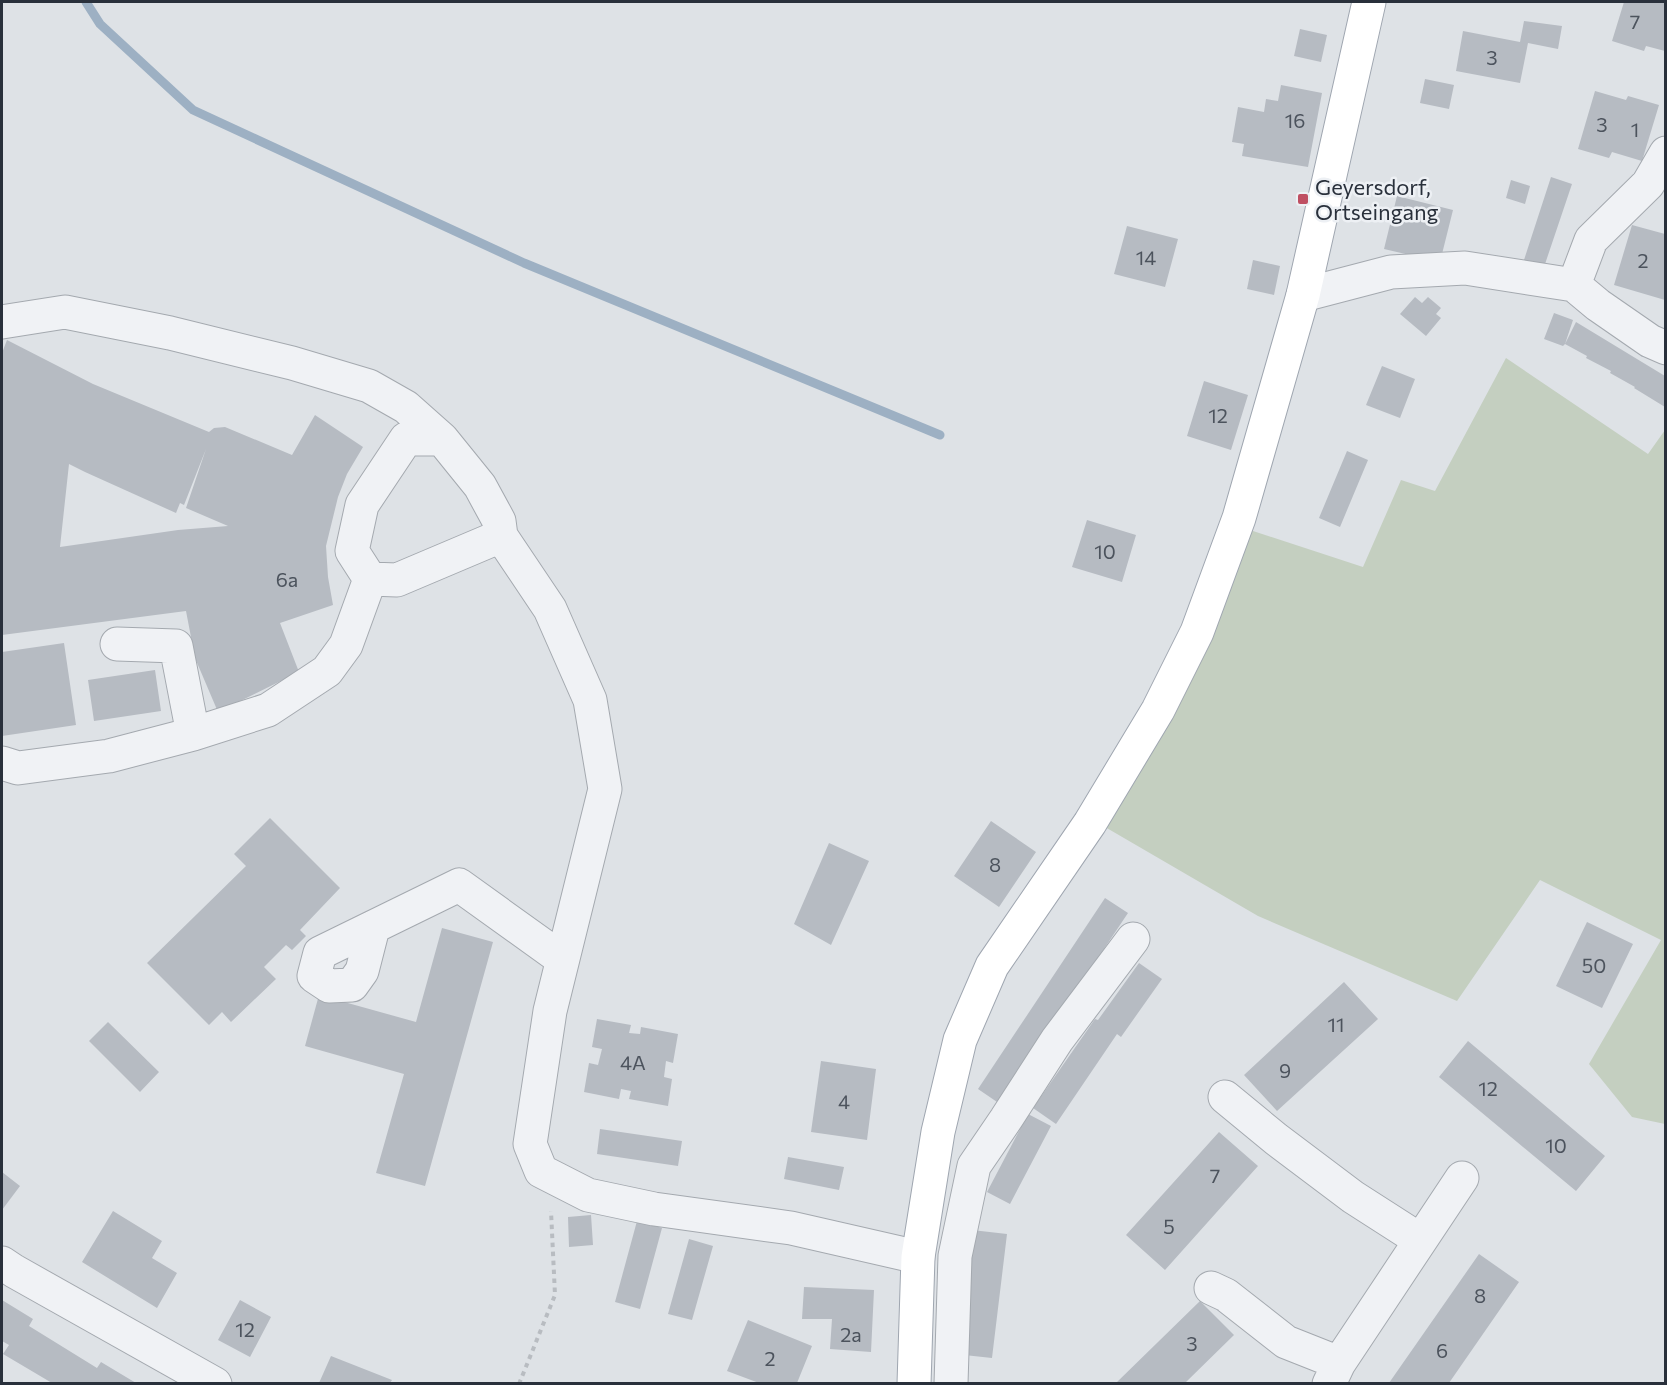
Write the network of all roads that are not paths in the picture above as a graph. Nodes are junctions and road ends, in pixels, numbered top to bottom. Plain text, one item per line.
1 (1369, 2) edge
2 (1665, 153) edge
3 (1574, 285) junction
4 (1303, 295) junction
5 (2, 322) edge
6 (1665, 348) edge
7 (442, 439) junction
8 (501, 536) junction
9 (370, 579) junction
10 (117, 644) dead end
11 (193, 734) junction
12 (2, 763) edge
13 (373, 928) dead end
14 (1133, 939) dead end
15 (562, 959) junction
16 (1225, 1097) dead end
17 (1461, 1178) dead end
18 (1420, 1239) junction
19 (918, 1257) junction
20 (2, 1263) edge
21 (1211, 1288) dead end
22 (1334, 1373) edge
23 (215, 1383) edge
24 (914, 1383) edge
25 (951, 1383) edge

1 - 4 main road
2 - 3 street
3 - 4 street
3 - 6 street
4 - 19 main road
5 - 7 street
7 - 8 street
7 - 9 street
8 - 9 street
8 - 15 street
9 - 11 street
10 - 11 street
11 - 12 street
13 - 15 street
14 - 25 street
15 - 19 street
16 - 18 street
17 - 18 street
18 - 22 street
19 - 24 main road
20 - 23 street
21 - 22 street

